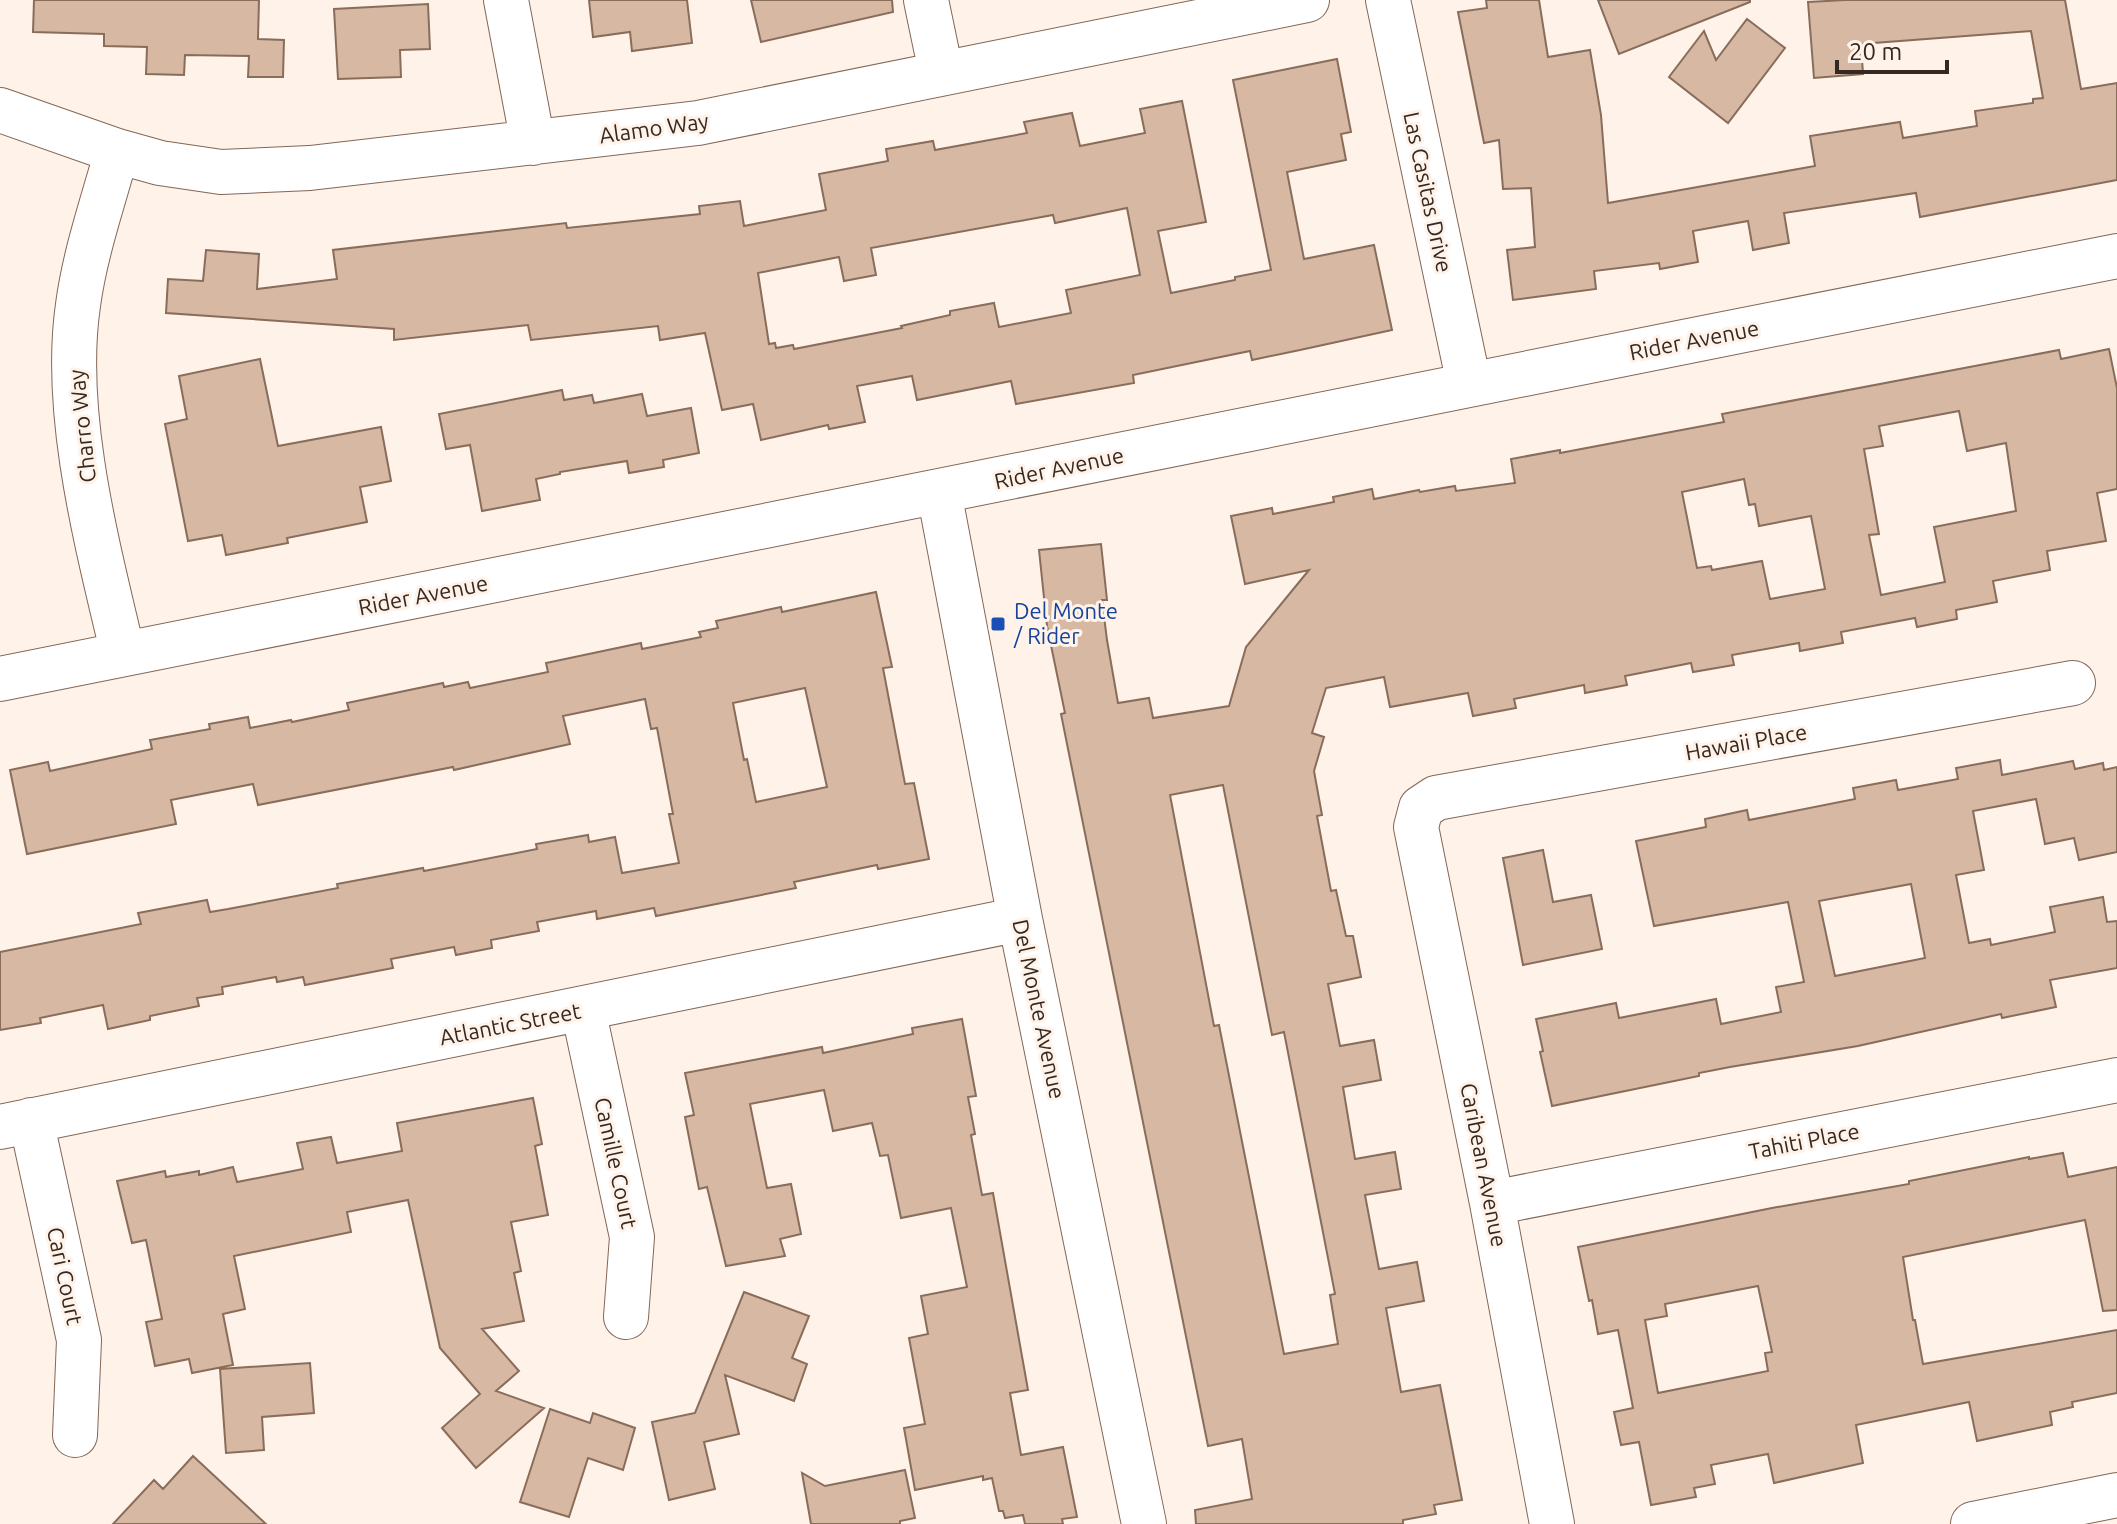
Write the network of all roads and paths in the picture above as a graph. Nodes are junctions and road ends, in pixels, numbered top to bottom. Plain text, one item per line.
1 (506, 0) edge
2 (926, 0) edge
3 (1307, 0) edge
4 (1388, 0) edge
5 (941, 72) junction
6 (0, 110) edge
7 (533, 143) junction
8 (117, 151) junction
9 (2117, 256) edge
10 (1469, 384) junction
11 (939, 492) junction
12 (123, 654) junction
13 (0, 679) edge
14 (2073, 683) dead end
15 (1421, 808) joint
16 (1020, 919) junction
17 (583, 1009) junction
18 (2117, 1080) edge
19 (15, 1124) edge
20 (1492, 1203) junction
21 (626, 1317) dead end
22 (75, 1435) dead end
23 (2117, 1495) edge
24 (1144, 1524) edge
25 (1552, 1524) edge
26 (1973, 1524) edge

1 - 7 street
2 - 5 street
3 - 5 street, Alamo Way
4 - 10 street, Las Casitas Drive
5 - 7 street, Alamo Way
6 - 8 street, Alamo Way
7 - 8 street, Alamo Way
8 - 12 street, Charro Way
9 - 10 street, Rider Avenue
10 - 11 street, Rider Avenue
11 - 12 street, Rider Avenue
11 - 16 street, Del Monte Avenue
12 - 13 street, Rider Avenue
14 - 15 street, Hawaii Place
15 - 20 street, Caribean Avenue
16 - 17 street, Atlantic Street
16 - 24 street, Del Monte Avenue
17 - 19 street, Atlantic Street
17 - 21 street, Camille Court
18 - 20 street, Tahiti Place
19 - 22 street, Cari Court
20 - 25 street, Caribean Avenue
23 - 26 street

